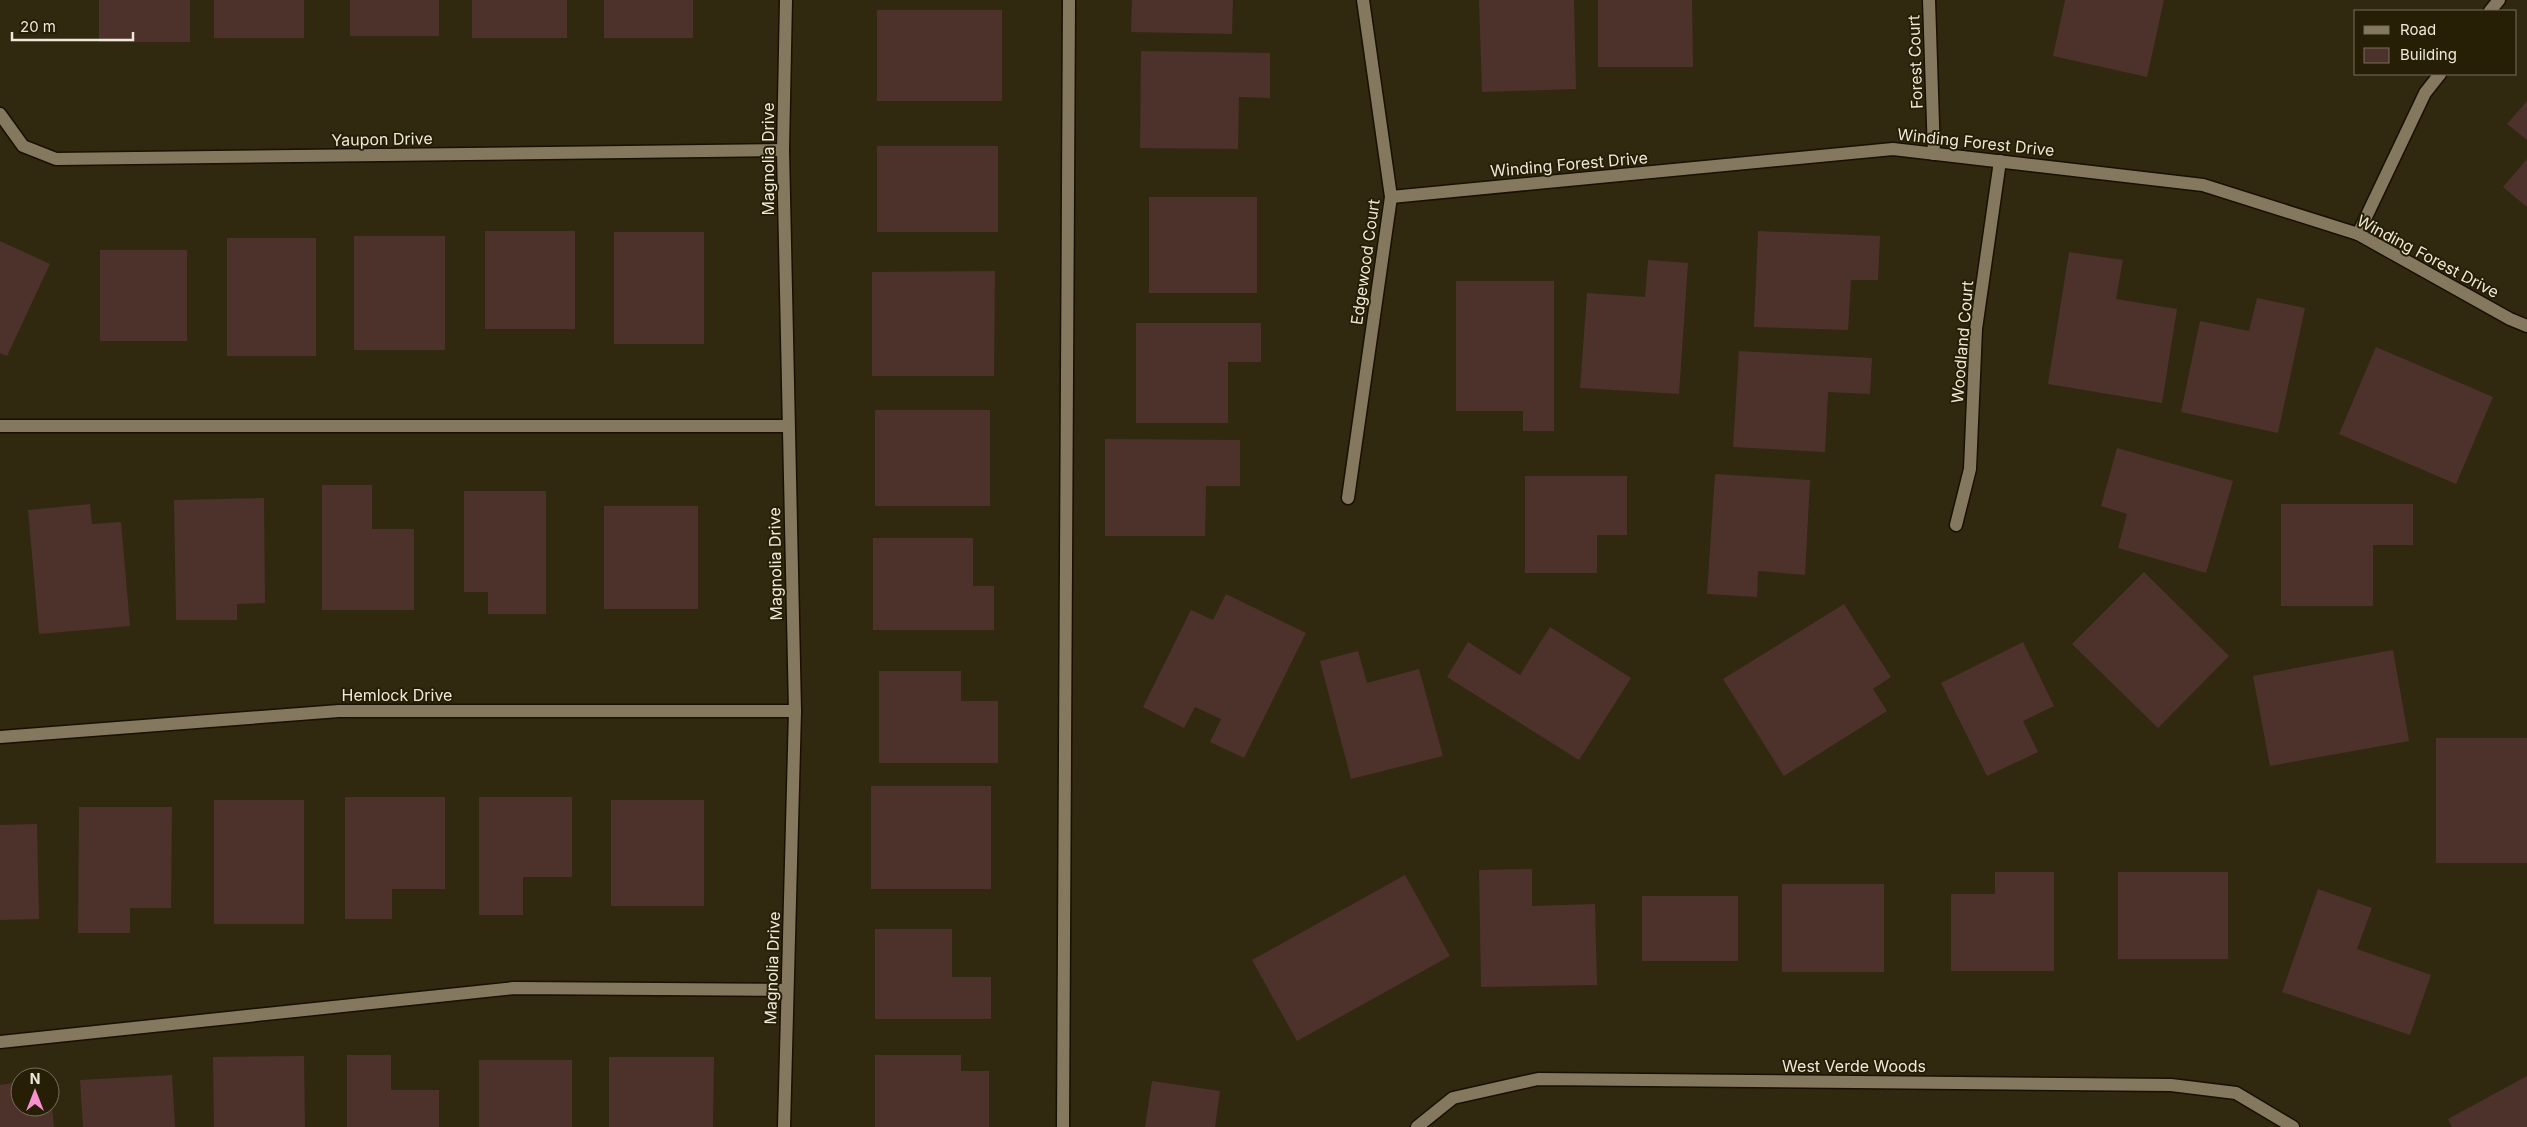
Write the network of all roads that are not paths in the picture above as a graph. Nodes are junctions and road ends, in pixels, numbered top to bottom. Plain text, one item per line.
1 (786, 0) edge
2 (1069, 0) edge
3 (1363, 0) edge
4 (1929, 0) edge
5 (2499, 0) edge
6 (2491, 10) edge
7 (2439, 75) edge
8 (0, 114) edge
9 (783, 150) junction
10 (1934, 154) junction
11 (2000, 161) junction
12 (1391, 197) junction
13 (2358, 234) junction
14 (2527, 326) edge
15 (0, 426) edge
16 (788, 426) junction
17 (1348, 498) dead end
18 (1956, 525) dead end
19 (795, 711) junction
20 (0, 737) edge
21 (787, 990) junction
22 (0, 1042) edge
23 (784, 1127) edge
24 (1063, 1127) edge
25 (1417, 1127) edge
26 (2293, 1127) edge

1 - 9 street, Magnolia Drive
2 - 24 street
3 - 12 street, Edgewood Court
4 - 10 street, Forest Court
5 - 6 street
7 - 13 street
8 - 9 street, Yaupon Drive
9 - 16 street, Magnolia Drive
10 - 11 street, Winding Forest Drive
10 - 12 street, Winding Forest Drive
11 - 13 street, Winding Forest Drive
11 - 18 street, Woodland Court
12 - 17 street, Edgewood Court
13 - 14 street, Winding Forest Drive
15 - 16 street
16 - 19 street, Magnolia Drive
19 - 20 street, Hemlock Drive
19 - 21 street, Magnolia Drive
21 - 22 street
21 - 23 street, Magnolia Drive
25 - 26 street, West Verde Woods

